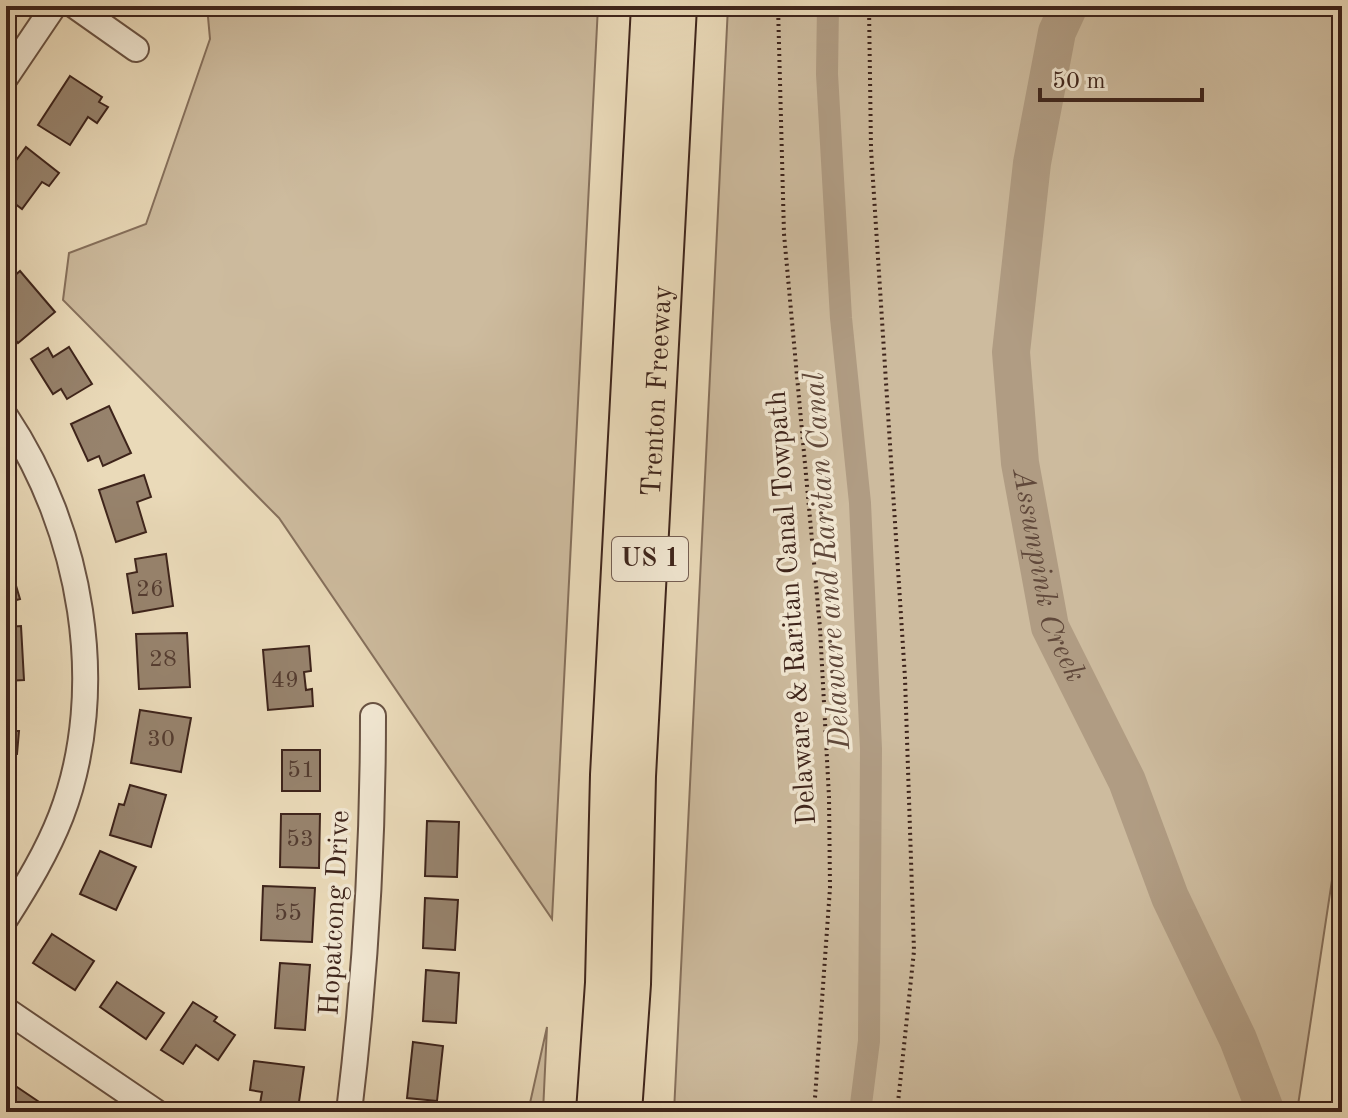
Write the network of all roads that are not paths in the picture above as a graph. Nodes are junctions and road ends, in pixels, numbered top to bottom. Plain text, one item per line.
1 (54, 6) edge
2 (75, 6) edge
3 (649, 6) edge
4 (679, 6) edge
5 (136, 49) dead end
6 (6, 77) edge
7 (6, 417) edge
8 (373, 716) dead end
9 (6, 918) edge
10 (6, 1010) edge
11 (156, 1112) edge
12 (349, 1112) edge
13 (594, 1112) edge
14 (624, 1112) edge

1 - 6 street
2 - 5 street
3 - 13 highway, Trenton Freeway / US 1
4 - 14 highway, Trenton Freeway / US 1
7 - 9 street
8 - 12 street, Hopatcong Drive
10 - 11 street

